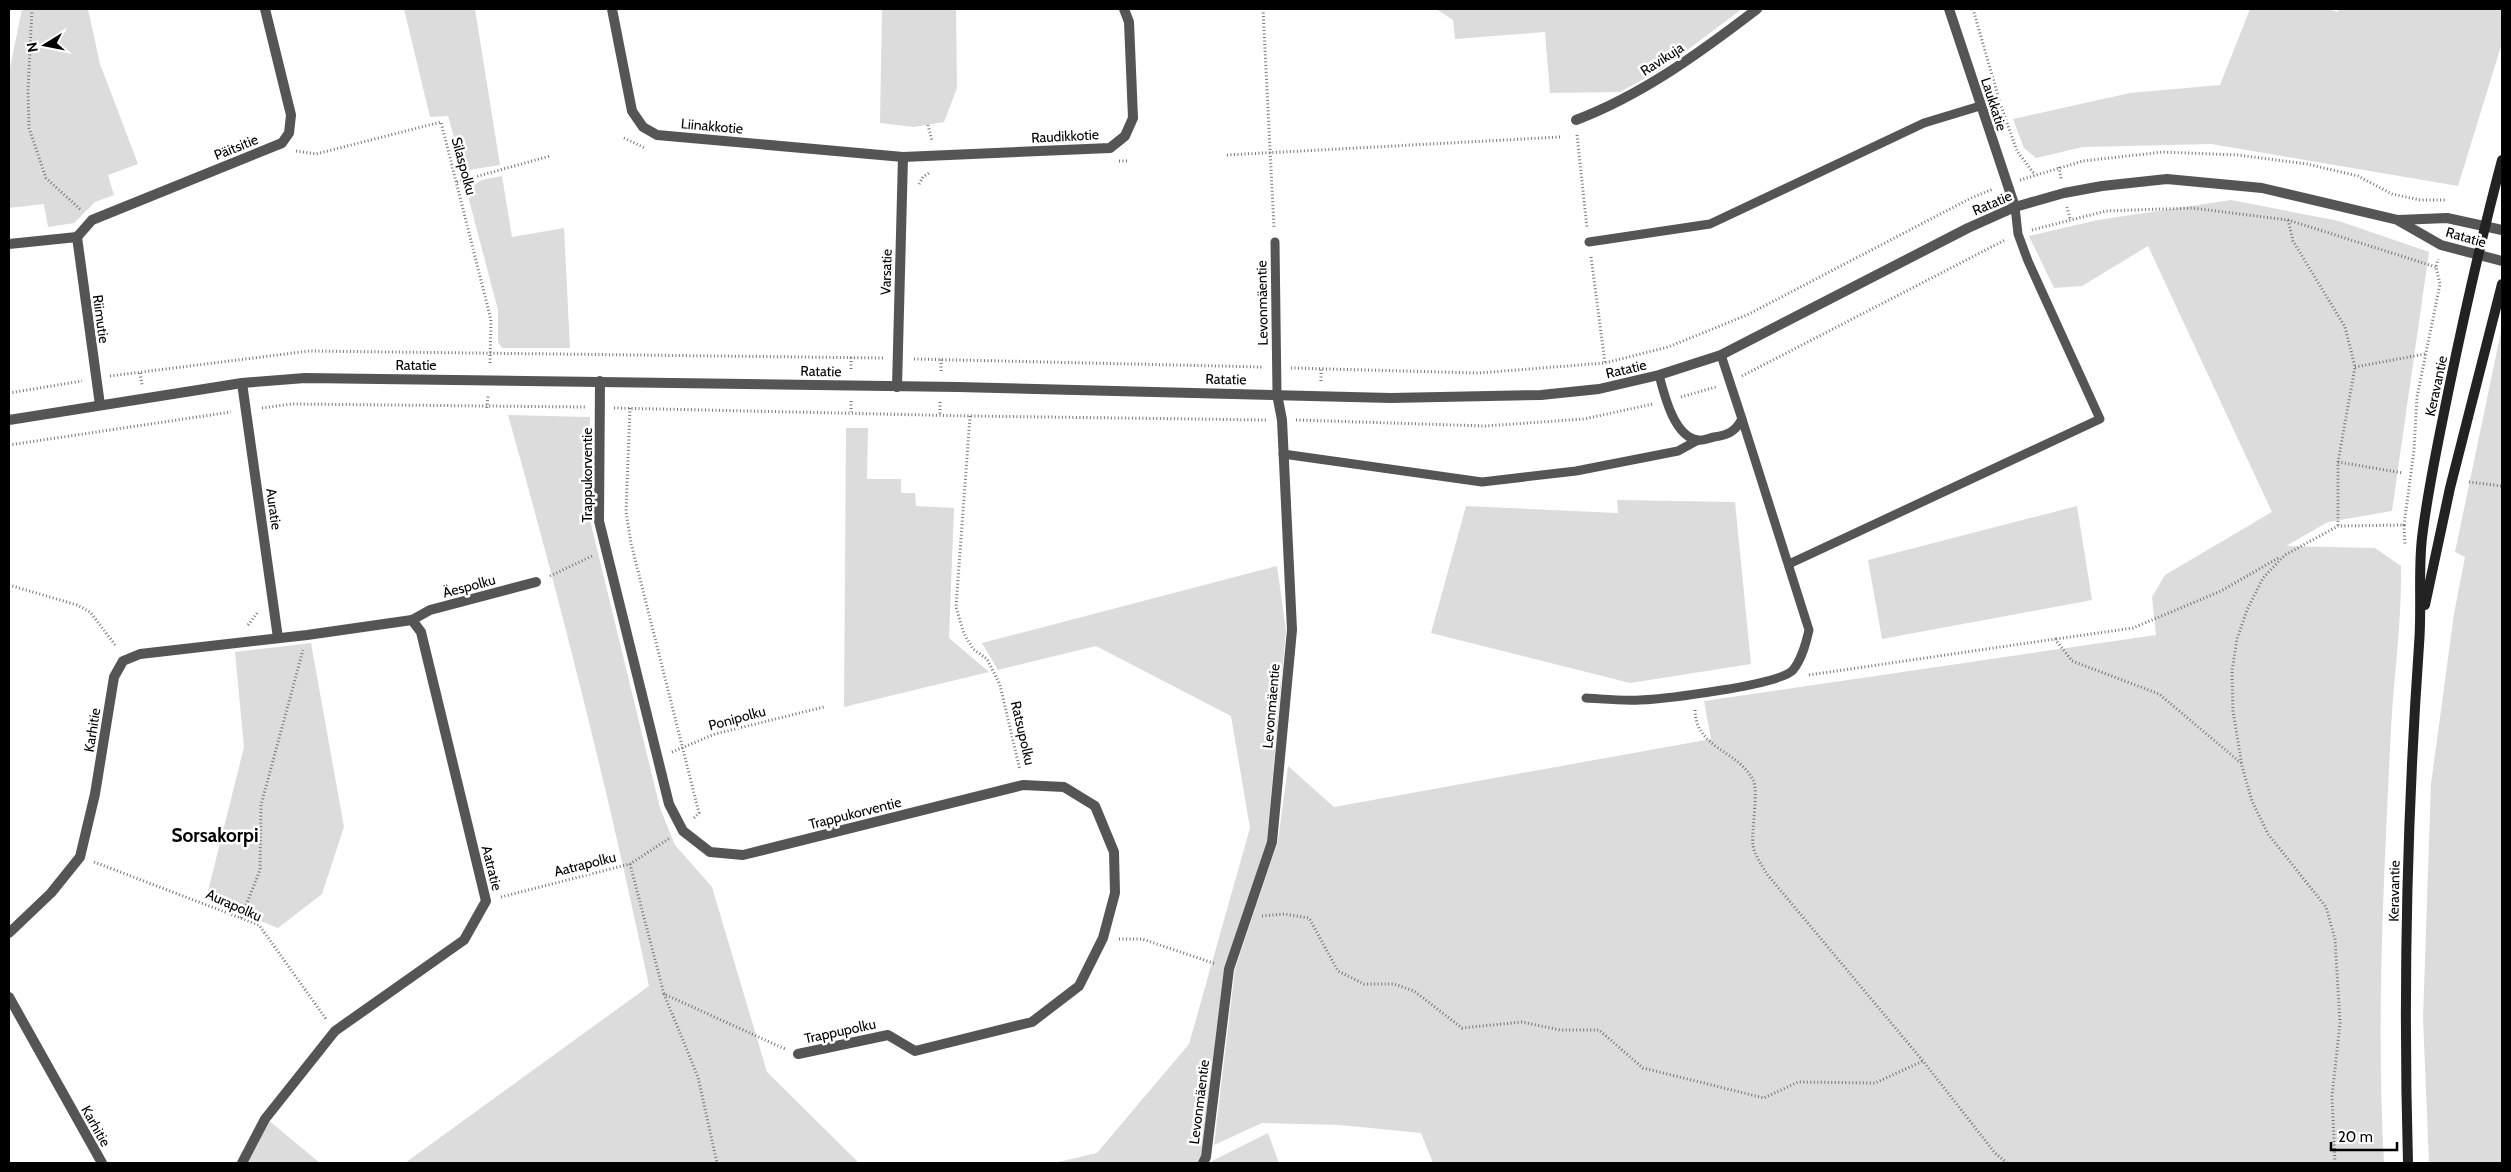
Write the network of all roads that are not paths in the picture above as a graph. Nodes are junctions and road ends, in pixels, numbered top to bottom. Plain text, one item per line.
1 (265, 9) edge
2 (612, 9) edge
3 (1124, 9) edge
4 (1757, 9) edge
5 (1949, 9) edge
6 (1980, 106) junction
7 (1576, 120) dead end
8 (903, 157) junction
9 (2502, 160) edge
10 (2015, 207) junction
11 (2398, 220) junction
12 (2484, 226) junction
13 (2502, 230) edge
14 (77, 237) junction
15 (1275, 242) road end
16 (1589, 242) dead end
17 (9, 244) edge
18 (2476, 255) junction
19 (2502, 261) edge
20 (2502, 284) edge
21 (1721, 355) junction
22 (1659, 375) junction
23 (600, 381) junction
24 (242, 383) junction
25 (897, 387) junction
26 (1277, 394) junction
27 (100, 406) junction
28 (1742, 419) junction
29 (9, 420) edge
30 (1698, 440) junction
31 (1283, 454) junction
32 (1789, 564) junction
33 (536, 582) road end
34 (412, 620) junction
35 (2421, 621) junction
36 (278, 638) junction
37 (1586, 698) dead end
38 (9, 933) edge
39 (9, 997) edge
40 (888, 1035) joint
41 (798, 1054) road end
42 (102, 1163) edge
43 (242, 1163) edge
44 (1203, 1163) edge
45 (2408, 1163) edge

1 - 14 street, Päitsitie
2 - 8 street, Liinakkotie
3 - 8 street, Raudikkotie
4 - 7 street, Ravikuja
5 - 6 street, Laukkatie
6 - 10 street, Laukkatie
6 - 16 lane
8 - 25 street, Varsatie
9 - 12 main road, Keravantie
10 - 11 street, Ratatie
10 - 21 street, Ratatie
10 - 32 lane
11 - 12 street, Ratatie
11 - 18 street, Ratatie
12 - 13 street, Ratatie
12 - 18 main road, Keravantie
14 - 17 street
14 - 27 street, Riimutie
15 - 26 lane, Levonmäentie
18 - 19 street, Ratatie
18 - 35 main road, Keravantie
20 - 35 main road, Keravantie
21 - 22 street, Ratatie
21 - 28 lane
22 - 26 street, Ratatie
22 - 30 lane
23 - 24 street, Ratatie
23 - 25 street, Ratatie
23 - 40 street, Trappukorventie
24 - 27 street, Ratatie
24 - 36 street, Auratie
25 - 26 street, Ratatie
26 - 31 street, Levonmäentie
27 - 29 street, Ratatie
28 - 30 lane
28 - 32 lane
30 - 31 lane
31 - 44 street, Levonmäentie
32 - 37 lane
33 - 34 street, Äespolku
34 - 36 street
34 - 43 street, Aatratie
35 - 45 main road, Keravantie
36 - 38 street, Karhitie
39 - 42 street, Karhitie
40 - 41 street, Trappupolku

